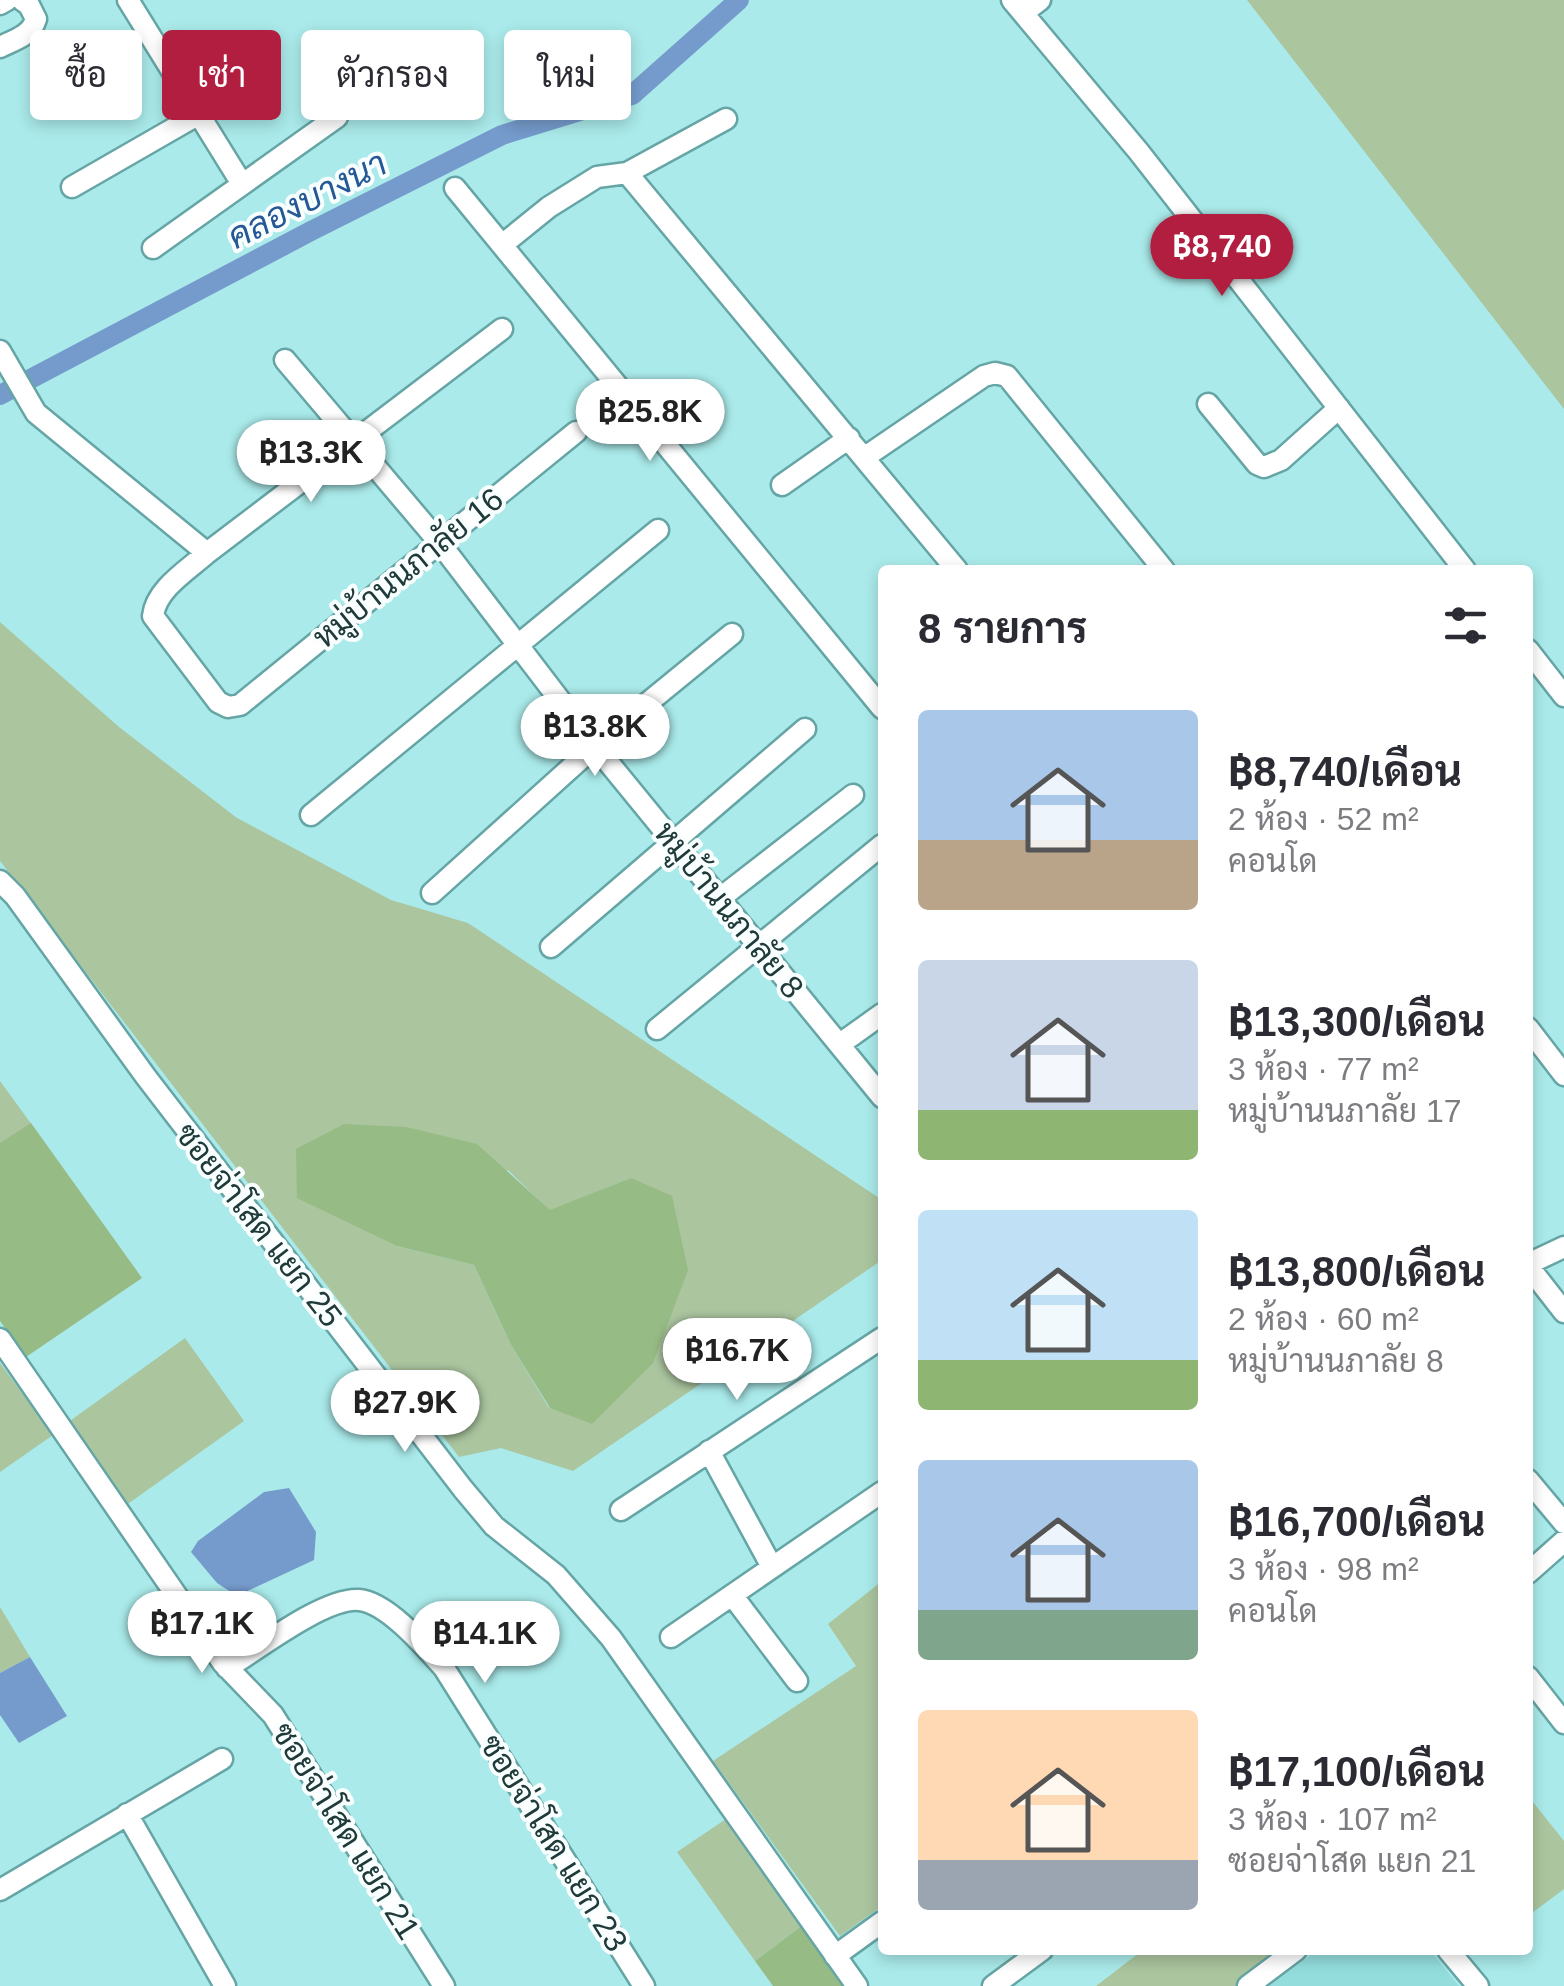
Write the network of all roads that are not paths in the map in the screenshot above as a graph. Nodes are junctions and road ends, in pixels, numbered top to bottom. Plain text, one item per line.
1 (8, 0) edge
2 (22, 0) edge
3 (128, 0) edge
4 (1040, 0) edge
5 (0, 4) edge
6 (1018, 6) edge
7 (0, 47) edge
8 (162, 55) edge
9 (726, 119) dead end
10 (189, 120) edge
11 (203, 120) edge
12 (333, 120) edge
13 (627, 172) junction
14 (242, 184) junction
15 (72, 188) dead end
16 (455, 188) dead end
17 (502, 245) junction
18 (153, 248) dead end
19 (502, 329) dead end
20 (3, 356) edge
21 (285, 360) dead end
22 (1208, 404) dead end
23 (1339, 408) junction
24 (576, 432) dead end
25 (849, 438) junction
26 (354, 440) junction
27 (865, 458) junction
28 (782, 485) dead end
29 (658, 530) dead end
30 (439, 542) junction
31 (207, 553) junction
32 (953, 565) edge
33 (1160, 565) edge
34 (1462, 565) edge
35 (732, 634) dead end
36 (516, 643) junction
37 (1533, 656) edge
38 (1564, 696) edge
39 (878, 703) edge
40 (806, 729) dead end
41 (595, 746) junction
42 (853, 794) dead end
43 (311, 815) dead end
44 (674, 842) junction
45 (878, 848) edge
46 (0, 882) edge
47 (432, 893) dead end
48 (719, 899) junction
49 (551, 947) dead end
50 (758, 948) junction
51 (878, 1017) edge
52 (657, 1030) dead end
53 (1533, 1034) edge
54 (840, 1044) junction
55 (1564, 1074) edge
56 (878, 1092) edge
57 (1564, 1248) edge
58 (1533, 1263) edge
59 (1533, 1272) edge
60 (1564, 1312) edge
61 (0, 1339) edge
62 (878, 1341) edge
63 (709, 1451) junction
64 (1533, 1486) edge
65 (878, 1495) edge
66 (621, 1510) dead end
67 (1564, 1523) edge
68 (1564, 1541) edge
69 (772, 1568) junction
70 (1533, 1569) edge
71 (732, 1595) junction
72 (671, 1637) dead end
73 (227, 1668) junction
74 (797, 1681) dead end
75 (1533, 1683) edge
76 (1564, 1723) edge
77 (222, 1759) dead end
78 (127, 1814) junction
79 (0, 1890) edge
80 (878, 1925) edge
81 (1035, 1955) edge
82 (1289, 1955) edge
83 (1452, 1955) edge
84 (836, 1956) junction
85 (225, 1986) edge
86 (444, 1986) edge
87 (644, 1986) edge
88 (857, 1986) edge
89 (994, 1986) edge
90 (1248, 1986) edge
91 (1478, 1986) edge

1 - 5 street
2 - 7 street
3 - 8 street
4 - 6 street
6 - 23 street
9 - 13 street
10 - 15 street
11 - 14 street
12 - 14 street
13 - 17 street
13 - 25 street
14 - 18 street
16 - 17 street
17 - 39 street
19 - 26 street
20 - 31 street
21 - 26 street, หมู่บ้านนภาลัย 8
22 - 23 street
23 - 34 street
24 - 30 street, หมู่บ้านนภาลัย 16
25 - 27 street
25 - 28 street
26 - 30 street, หมู่บ้านนภาลัย 8
26 - 31 street
27 - 32 street
27 - 33 street
29 - 36 street
30 - 31 street, หมู่บ้านนภาลัย 16
30 - 36 street, หมู่บ้านนภาลัย 8
35 - 41 street
36 - 41 street, หมู่บ้านนภาลัย 8
36 - 43 street
37 - 38 street
40 - 44 street
41 - 44 street, หมู่บ้านนภาลัย 8
41 - 47 street
42 - 48 street
44 - 48 street, หมู่บ้านนภาลัย 8
44 - 49 street
45 - 50 street
46 - 84 street, ซอยจ่าโสด แยก 25
48 - 50 street, หมู่บ้านนภาลัย 8
50 - 52 street
50 - 54 street, หมู่บ้านนภาลัย 8
51 - 54 street
53 - 55 street
54 - 56 street, หมู่บ้านนภาลัย 8
57 - 58 street
59 - 60 street
61 - 73 street, ซอยจ่าโสด แยก 21
62 - 63 street
63 - 66 street
63 - 69 street
64 - 67 street
65 - 69 street
68 - 70 street
69 - 71 street
71 - 72 street
71 - 74 street
73 - 86 street, ซอยจ่าโสด แยก 21
73 - 87 street, ซอยจ่าโสด แยก 23
75 - 76 street
77 - 78 street
78 - 79 street
78 - 85 street
80 - 84 street
81 - 89 street
82 - 90 street
83 - 91 street
84 - 88 street, ซอยจ่าโสด แยก 25

